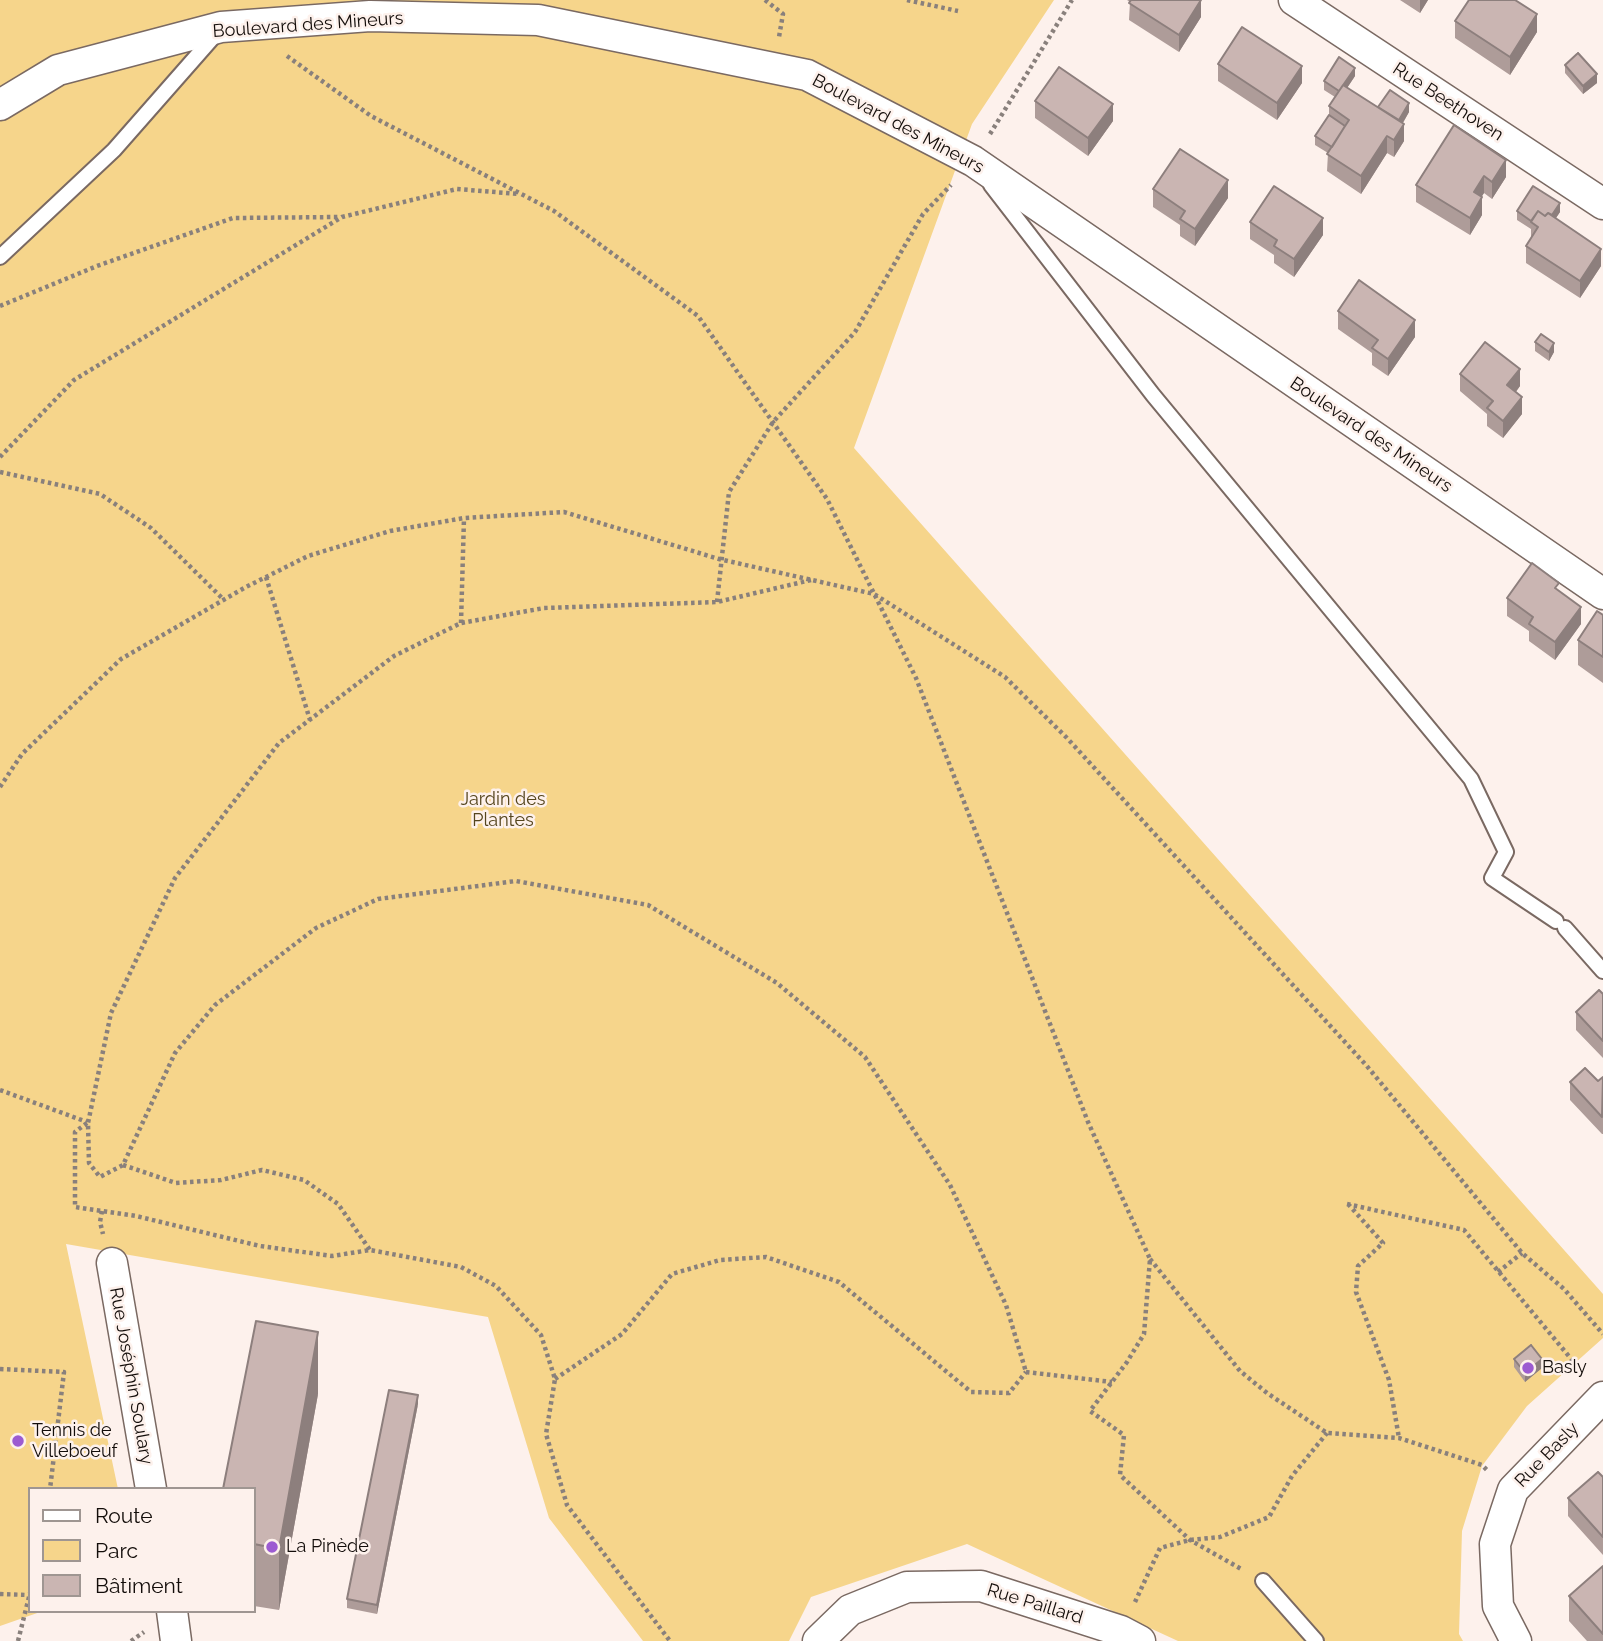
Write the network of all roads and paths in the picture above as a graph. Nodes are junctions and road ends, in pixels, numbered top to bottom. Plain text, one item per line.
1 (765, 0) edge
2 (907, 0) edge
3 (1072, 0) edge
4 (1294, 0) edge
5 (958, 11) dead end
6 (221, 27) junction
7 (276, 51) dead end
8 (774, 69) junction
9 (0, 106) edge
10 (974, 161) junction
11 (523, 194) junction
12 (1603, 204) edge
13 (342, 217) junction
14 (0, 257) edge
15 (0, 306) edge
16 (773, 422) junction
17 (0, 457) edge
18 (0, 472) edge
19 (464, 518) junction
20 (719, 559) junction
21 (266, 577) junction
22 (811, 580) junction
23 (874, 594) junction
24 (1603, 594) edge
25 (224, 600) junction
26 (717, 602) junction
27 (461, 624) junction
28 (310, 720) junction
29 (0, 787) edge
30 (1603, 971) edge
31 (0, 1090) edge
32 (88, 1123) junction
33 (123, 1165) junction
34 (370, 1250) junction
35 (1522, 1253) junction
36 (1150, 1259) junction
37 (112, 1263) dead end
38 (1498, 1272) junction
39 (1603, 1334) edge
40 (0, 1369) edge
41 (1026, 1372) junction
42 (555, 1379) junction
43 (1112, 1382) junction
44 (1603, 1398) edge
45 (1327, 1433) junction
46 (1399, 1438) junction
47 (50, 1487) edge
48 (151, 1487) edge
49 (1513, 1490) junction
50 (1190, 1540) junction
51 (1263, 1581) joint
52 (0, 1594) edge
53 (28, 1594) edge
54 (28, 1598) edge
55 (172, 1613) edge
56 (1131, 1636) edge
57 (18, 1641) edge
58 (176, 1641) edge
59 (670, 1641) edge
60 (818, 1641) edge
61 (1316, 1641) edge
62 (1516, 1641) edge

1 - 8 path
2 - 5 path
3 - 10 path
4 - 12 street, Rue Beethoven
6 - 8 street, Boulevard des Mineurs
6 - 9 street, Boulevard des Mineurs
6 - 14 lane
7 - 11 path
8 - 10 street, Boulevard des Mineurs
10 - 16 path
10 - 24 street, Boulevard des Mineurs
10 - 30 lane
11 - 13 path
11 - 16 path
13 - 15 path
13 - 17 path
16 - 20 path
16 - 23 path
18 - 25 path
19 - 20 path
19 - 21 path
19 - 27 path
20 - 22 path
20 - 26 path
21 - 25 path
21 - 28 path
22 - 23 path
22 - 26 path
23 - 35 path
23 - 36 path
25 - 29 path
26 - 27 path
27 - 28 path
28 - 32 path
31 - 32 path
32 - 33 path
32 - 34 path
33 - 34 path
33 - 41 path
34 - 42 path
35 - 38 path
35 - 39 path
36 - 43 path
36 - 45 path
37 - 48 street, Rue Joséphin Soulary
38 - 44 path
38 - 46 path
40 - 47 path
41 - 42 path
41 - 43 path
42 - 59 path
43 - 50 path
44 - 49 street, Rue Basly
45 - 46 path
45 - 50 path
46 - 49 path
49 - 62 street, Rue Basly
50 - 51 path
50 - 56 path
51 - 61 lane
52 - 53 path
54 - 57 path
55 - 58 street
56 - 60 street, Rue Paillard

